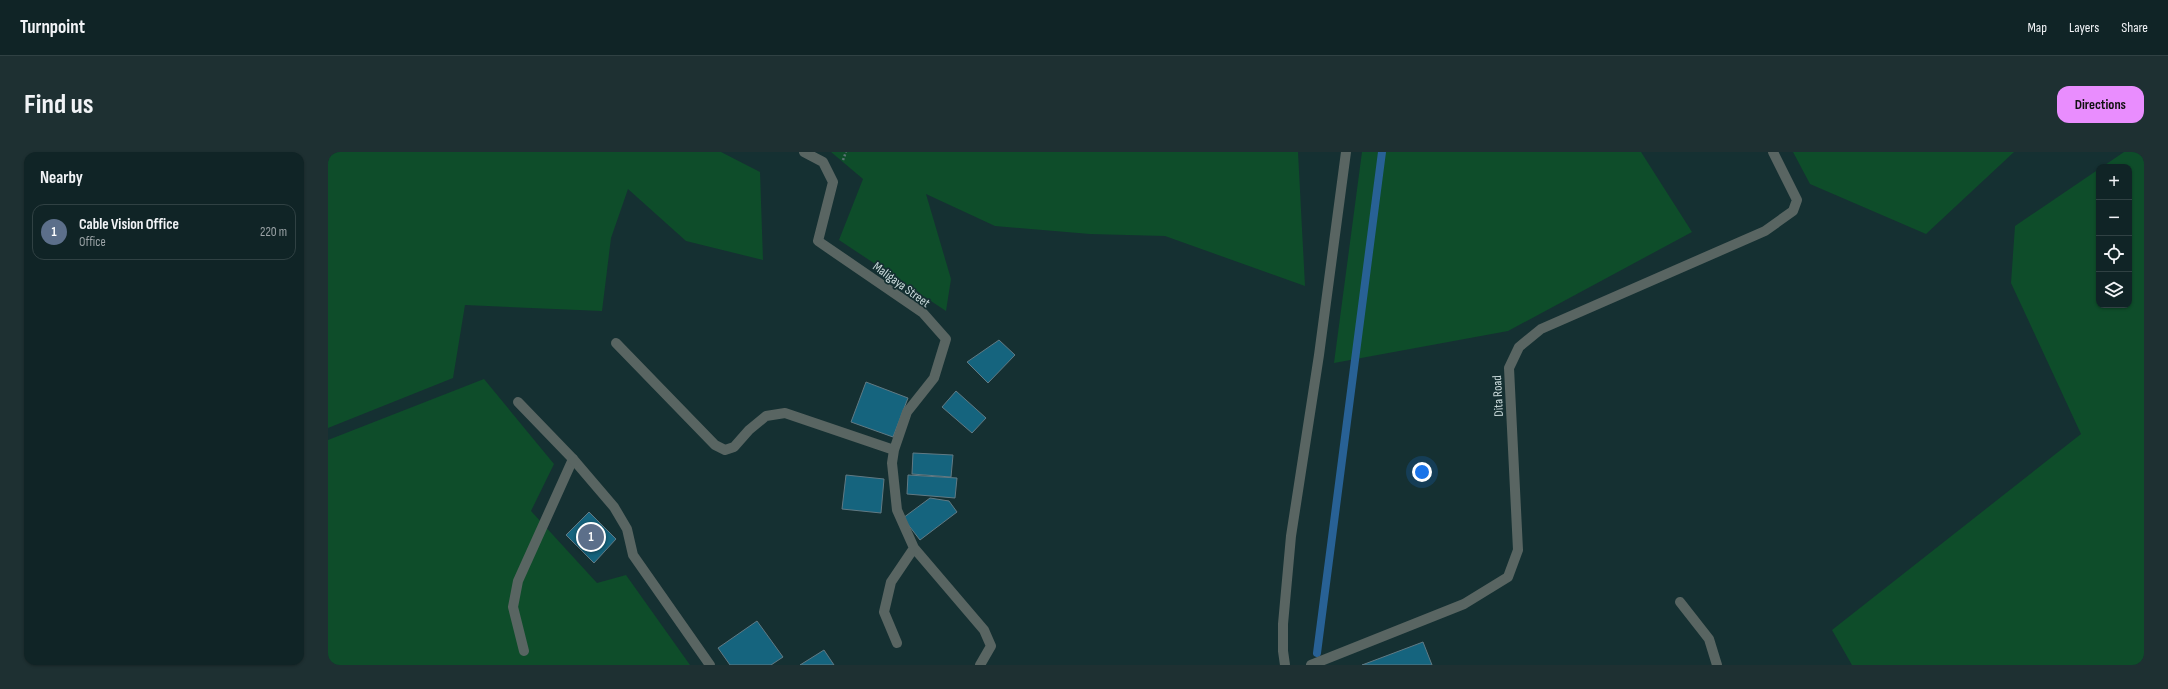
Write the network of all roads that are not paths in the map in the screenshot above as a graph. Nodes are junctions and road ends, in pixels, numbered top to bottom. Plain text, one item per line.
1 (804, 152) edge
2 (1346, 152) edge
3 (1774, 152) edge
4 (616, 343) dead end
5 (518, 402) dead end
6 (894, 450) junction
7 (573, 459) junction
8 (914, 548) junction
9 (1680, 602) dead end
10 (897, 643) dead end
11 (524, 651) dead end
12 (710, 665) edge
13 (980, 665) edge
14 (1285, 665) edge
15 (1311, 665) edge
16 (1717, 665) edge

1 - 6 street, Maligaya Street
2 - 14 street
3 - 15 street, Dita Road
4 - 6 street
5 - 7 street
6 - 8 street, Maligaya Street
7 - 11 street
7 - 12 street
8 - 10 street
8 - 13 street, Maligaya Street
9 - 16 street

